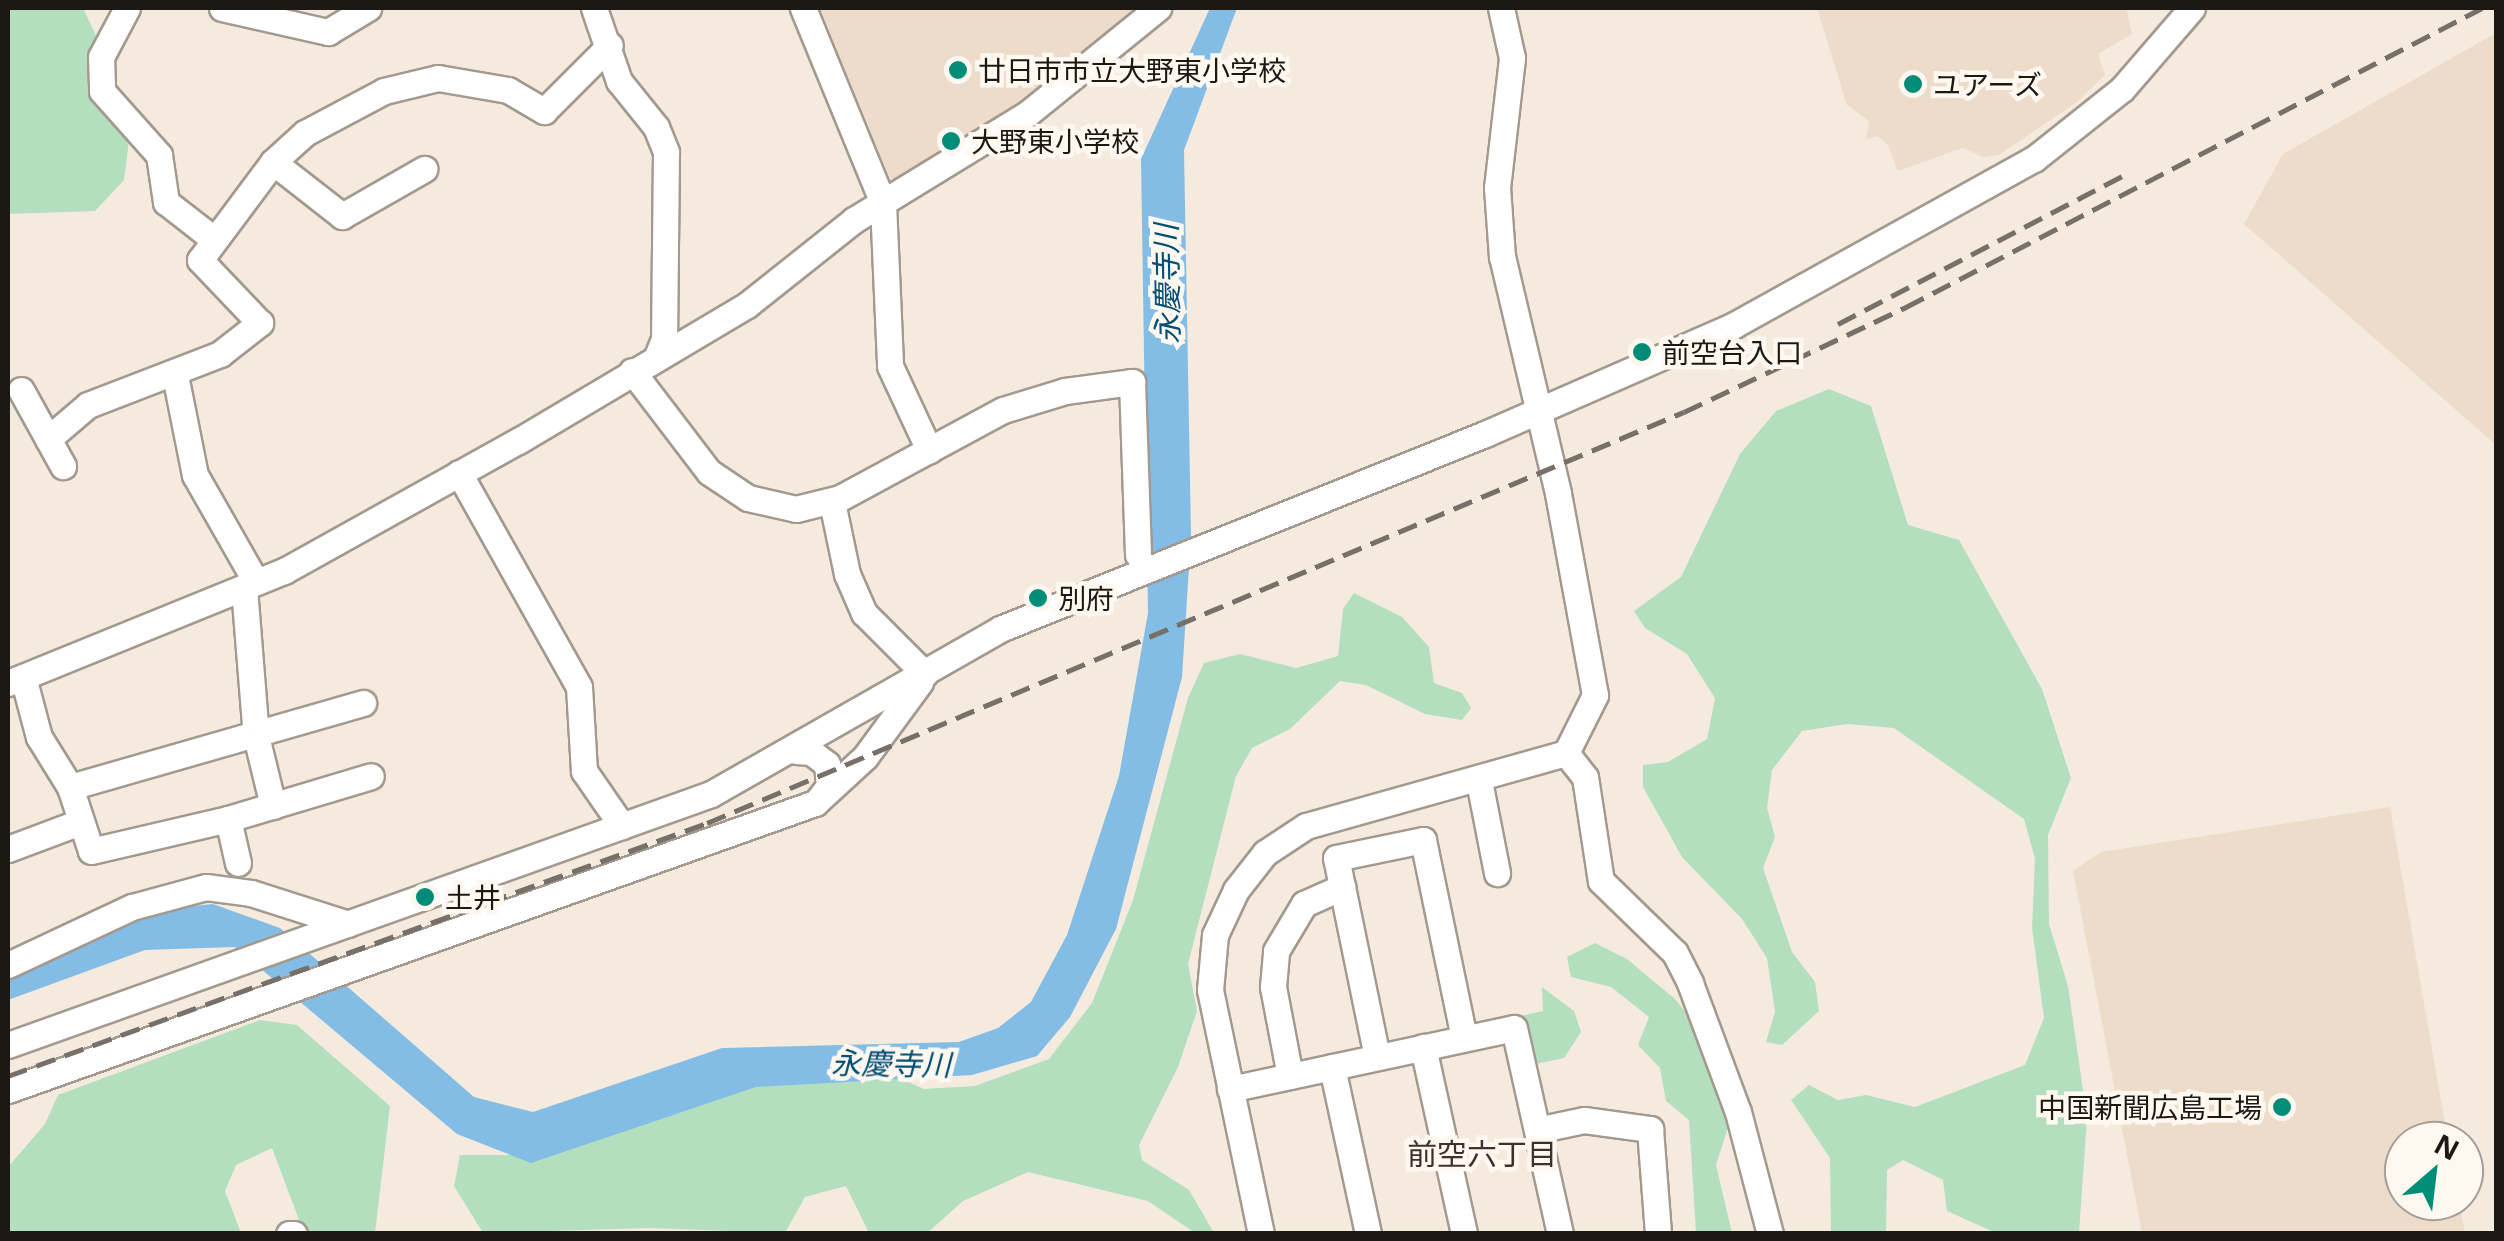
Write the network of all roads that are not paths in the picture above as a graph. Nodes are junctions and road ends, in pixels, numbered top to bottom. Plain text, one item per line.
1 (127, 8) edge
2 (222, 8) edge
3 (368, 8) edge
4 (594, 8) edge
5 (803, 8) edge
6 (1158, 8) edge
7 (1501, 8) edge
8 (2192, 8) edge
9 (610, 45) junction
10 (273, 162) junction
11 (424, 169) dead end
12 (883, 203) junction
13 (212, 238) junction
14 (657, 356) junction
15 (632, 371) junction
16 (176, 380) dead end
17 (21, 390) dead end
18 (1538, 412) junction
19 (48, 439) junction
20 (930, 450) junction
21 (63, 466) dead end
22 (459, 473) junction
23 (832, 502) junction
24 (1136, 565) junction
25 (250, 585) junction
26 (926, 674) junction
27 (15, 680) edge
28 (363, 703) dead end
29 (256, 736) junction
30 (796, 752) junction
31 (1566, 752) junction
32 (371, 776) dead end
33 (1478, 781) junction
34 (70, 787) junction
35 (815, 803) junction
36 (273, 806) junction
37 (228, 820) junction
38 (77, 823) junction
39 (622, 826) junction
40 (8, 849) edge
41 (238, 863) dead end
42 (1498, 873) dead end
43 (1342, 886) junction
44 (348, 924) junction
45 (8, 965) edge
46 (1464, 1038) junction
47 (8, 1044) edge
48 (1423, 1047) junction
49 (1377, 1057) junction
50 (1332, 1067) junction
51 (1290, 1076) junction
52 (1230, 1089) junction
53 (8, 1090) edge
54 (1537, 1130) junction
55 (1260, 1234) edge
56 (1368, 1234) edge
57 (1464, 1234) edge
58 (1560, 1234) edge
59 (1658, 1234) edge
60 (1770, 1234) edge

1 - 13 street
2 - 3 street
4 - 9 street
5 - 12 street
6 - 12 street
7 - 18 street
8 - 18 street
9 - 10 street
9 - 14 street
10 - 11 street
10 - 13 street
12 - 14 street
12 - 20 street
13 - 19 street
14 - 15 street
15 - 22 street
15 - 23 street
16 - 25 street
17 - 19 street
18 - 24 street
18 - 31 street
19 - 21 street
20 - 23 street
20 - 24 street
22 - 25 street
22 - 39 street
23 - 26 street
24 - 26 street
25 - 27 street
25 - 29 street
26 - 30 street
26 - 35 street
27 - 34 street
28 - 29 street
29 - 34 street
29 - 36 street
30 - 35 street
30 - 39 street
31 - 33 street
31 - 60 street
32 - 36 street
33 - 42 street
33 - 52 street
34 - 38 street
35 - 53 street
36 - 37 street
37 - 38 street
37 - 41 street
38 - 40 street
39 - 44 street
43 - 46 street
43 - 49 street
43 - 51 street
44 - 45 street
44 - 47 street
46 - 48 street
46 - 54 street
48 - 49 street
48 - 57 street
49 - 50 street
50 - 51 street
50 - 56 street
51 - 52 street
52 - 55 street
54 - 58 street
54 - 59 street

